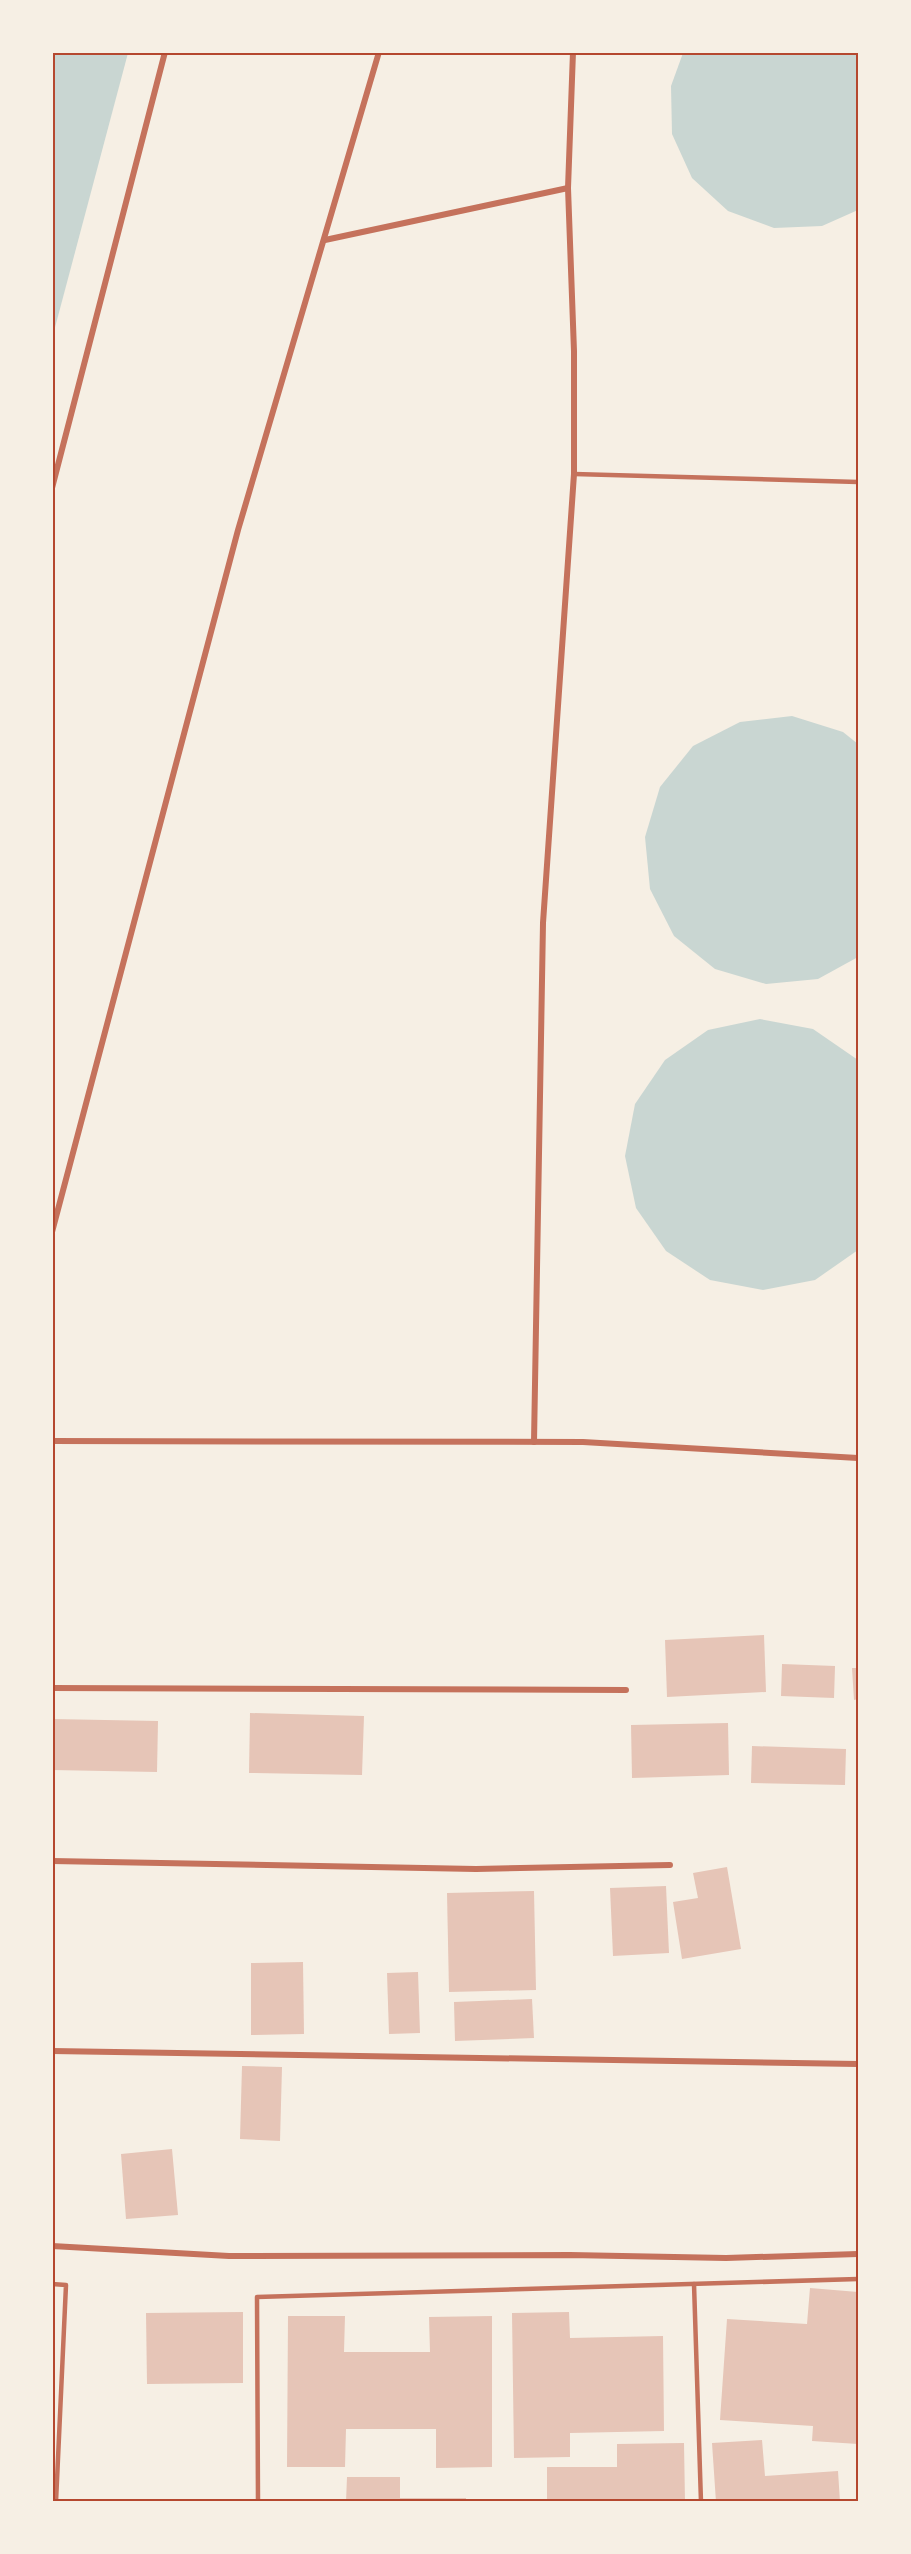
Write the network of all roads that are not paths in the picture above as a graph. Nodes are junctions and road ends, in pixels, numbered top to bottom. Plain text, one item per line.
1 (165, 52) edge
2 (379, 52) edge
3 (573, 52) edge
4 (568, 188) junction
5 (325, 240) junction
6 (574, 474) junction
7 (858, 482) edge
8 (52, 488) edge
9 (52, 1232) edge
10 (52, 1441) edge
11 (534, 1442) junction
12 (858, 1458) edge
13 (52, 1688) edge
14 (626, 1690) dead end
15 (52, 1861) edge
16 (669, 1865) dead end
17 (52, 2051) edge
18 (858, 2064) edge
19 (52, 2246) edge
20 (858, 2254) edge
21 (858, 2279) edge
22 (52, 2284) edge
23 (694, 2284) junction
24 (56, 2502) edge
25 (258, 2502) edge
26 (701, 2502) edge

1 - 8 street
2 - 5 street
3 - 4 street
4 - 5 street
4 - 6 street
5 - 9 street
6 - 7 lane
6 - 11 street
10 - 11 street
11 - 12 street
13 - 14 street
15 - 16 street
17 - 18 street
19 - 20 street
21 - 23 lane
22 - 24 lane
23 - 25 lane
23 - 26 lane

